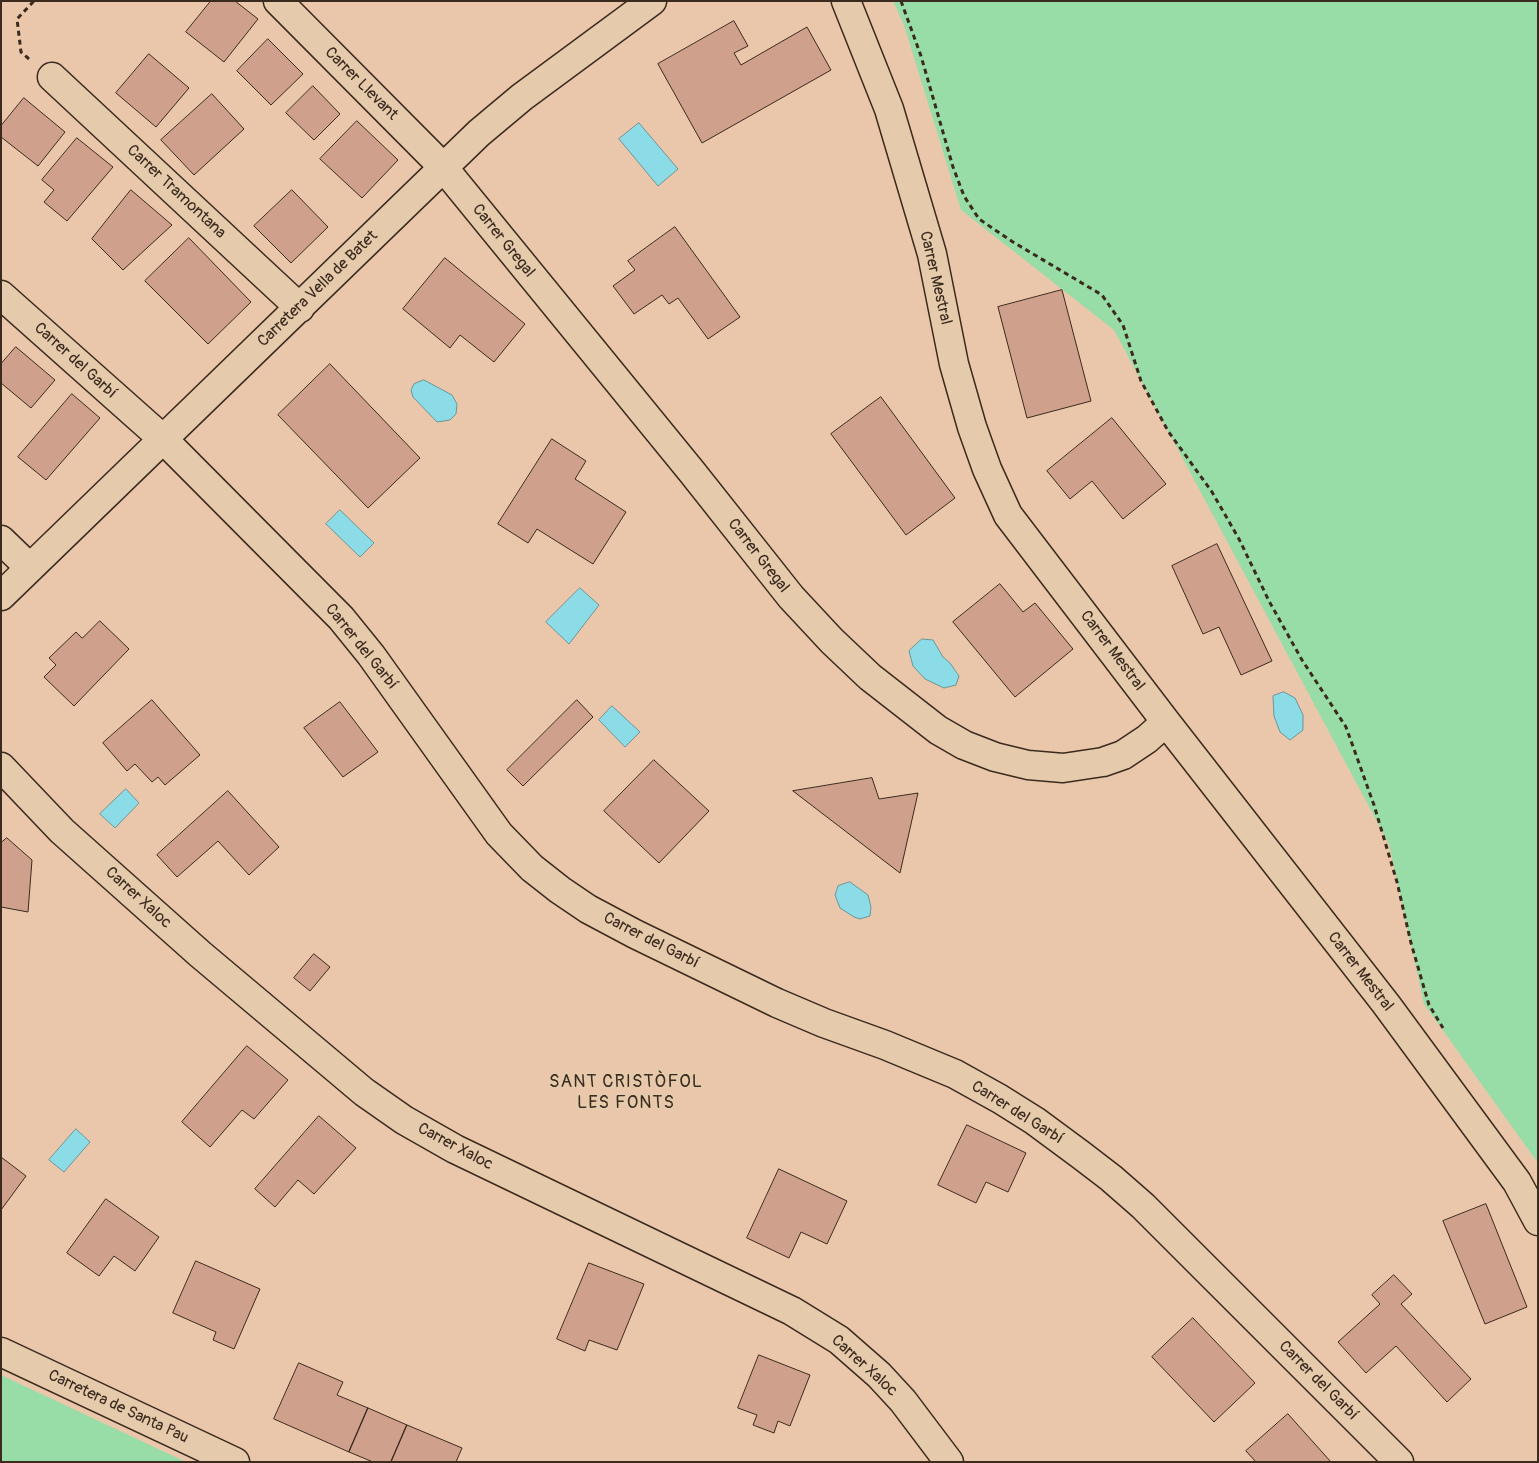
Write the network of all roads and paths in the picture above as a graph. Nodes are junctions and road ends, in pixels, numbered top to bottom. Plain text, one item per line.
1 (34, 1) edge
2 (278, 1) edge
3 (652, 1) edge
4 (846, 1) edge
5 (901, 1) edge
6 (52, 77) joint
7 (443, 167) junction
8 (1, 295) edge
9 (300, 308) junction
10 (163, 439) junction
11 (1, 540) edge
12 (30, 568) junction
13 (1, 596) edge
14 (1166, 722) junction
15 (1, 767) edge
16 (1444, 1030) dead end
17 (1538, 1221) edge
18 (1, 1352) edge
19 (235, 1462) edge
20 (949, 1462) edge
21 (1399, 1462) edge

1 - 6 path
2 - 7 street, Carrer Llevant
3 - 7 street, Carretera Vella de Batet
4 - 14 street, Carrer Mestral
5 - 16 path
6 - 9 street, Carrer Tramontana
7 - 9 street, Carretera Vella de Batet
7 - 14 street, Carrer Gregal
8 - 10 street, Carrer del Garbí
9 - 10 street, Carretera Vella de Batet
10 - 12 street, Carretera Vella de Batet
10 - 21 street, Carrer del Garbí
11 - 12 street
12 - 13 street, Carretera Vella de Batet
14 - 17 street, Carrer Mestral
15 - 20 street, Carrer Xaloc
18 - 19 street, Carretera de Santa Pau

